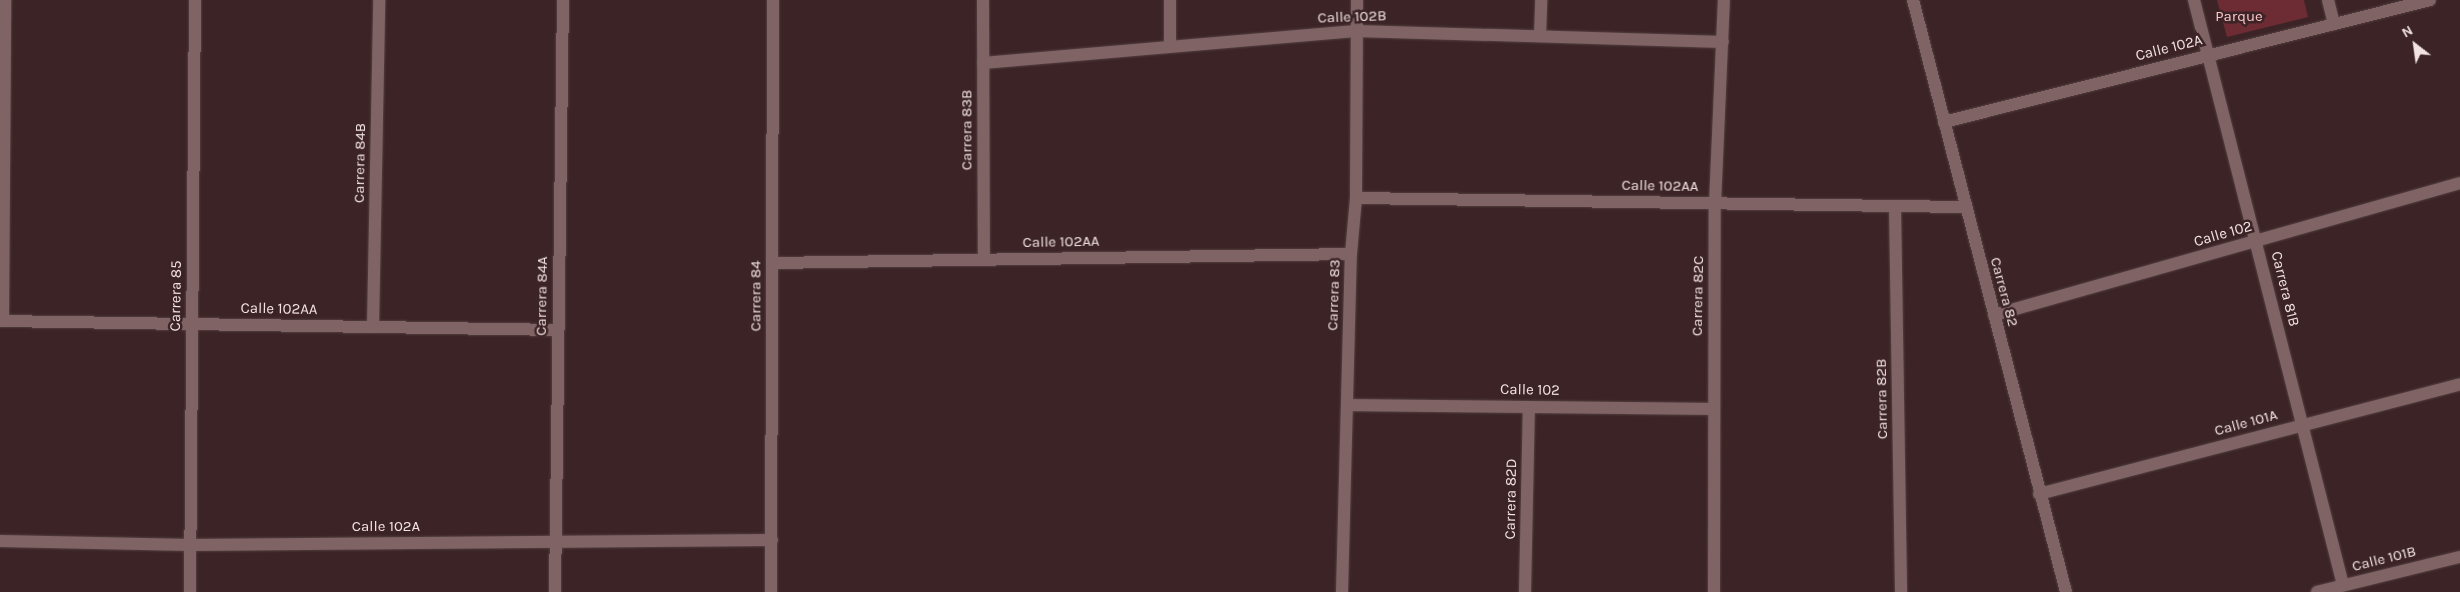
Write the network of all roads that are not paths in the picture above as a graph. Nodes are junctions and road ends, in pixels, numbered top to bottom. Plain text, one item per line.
1 (5, 0) edge
2 (196, 0) edge
3 (379, 0) edge
4 (563, 0) edge
5 (773, 0) edge
6 (983, 0) edge
7 (1170, 0) edge
8 (1357, 0) edge
9 (1541, 0) edge
10 (1724, 0) edge
11 (1913, 0) edge
12 (2194, 0) edge
13 (2328, 0) edge
14 (2430, 0) edge
15 (2334, 24) junction
16 (1356, 31) junction
17 (1540, 36) junction
18 (1723, 42) junction
19 (1170, 47) junction
20 (2208, 54) junction
21 (983, 63) junction
22 (1944, 122) junction
23 (2460, 183) edge
24 (1356, 198) junction
25 (1715, 204) junction
26 (1896, 206) junction
27 (1964, 207) junction
28 (2256, 241) junction
29 (1351, 254) junction
30 (984, 260) junction
31 (772, 263) junction
32 (1994, 315) junction
33 (2, 321) edge
34 (192, 324) junction
35 (373, 327) junction
36 (558, 330) junction
37 (2460, 384) edge
38 (1347, 404) junction
39 (1529, 406) junction
40 (1712, 409) junction
41 (2302, 425) junction
42 (2040, 494) junction
43 (772, 540) junction
44 (0, 541) edge
45 (555, 542) junction
46 (190, 545) junction
47 (2460, 557) edge
48 (2344, 585) junction
49 (190, 592) edge
50 (554, 592) edge
51 (771, 592) edge
52 (1342, 592) edge
53 (1525, 592) edge
54 (1714, 592) edge
55 (1901, 592) edge
56 (2066, 592) edge
57 (2317, 592) edge

1 - 33 street
2 - 34 street, Carrera 85
3 - 35 street, Carrera 84B
4 - 36 street, Carrera 84A
5 - 31 street, Carrera 84
6 - 21 street, Carrera 83B
7 - 19 street
8 - 16 street, Carrera 83
9 - 17 street
10 - 18 street, Carrera 82C
11 - 22 street, Carrera 82
12 - 20 street, Carrera 81B
13 - 15 street
14 - 15 street, Calle 102A
15 - 20 street, Calle 102A
16 - 17 street, Calle 102B
16 - 19 street, Calle 102B
16 - 24 street, Carrera 83
17 - 18 street, Calle 102B
18 - 25 street, Carrera 82C
19 - 21 street, Calle 102B
20 - 22 street, Calle 102A
20 - 28 street, Carrera 81B
21 - 30 street, Carrera 83B
22 - 27 street, Carrera 82
23 - 28 street, Calle 102
24 - 25 street, Calle 102AA
24 - 29 street, Carrera 83
25 - 26 street, Calle 102AA
25 - 40 street, Carrera 82C
26 - 27 street, Calle 102AA
26 - 55 street, Carrera 82B
27 - 32 street, Carrera 82
28 - 32 street, Calle 102
28 - 41 street, Carrera 81B
29 - 30 street, Calle 102AA
29 - 38 street, Carrera 83
30 - 31 street, Calle 102AA
31 - 43 street, Carrera 84
32 - 42 street, Carrera 82
33 - 34 street, Calle 102AA
34 - 35 street, Calle 102AA
34 - 46 street, Carrera 85
35 - 36 street, Calle 102AA
36 - 45 street, Carrera 84A
37 - 41 street, Calle 101A
38 - 39 street, Calle 102
38 - 52 street, Carrera 83
39 - 40 street, Calle 102
39 - 53 street, Carrera 82D
40 - 54 street, Carrera 82C
41 - 42 street, Calle 101A
41 - 48 street, Carrera 81B
42 - 56 street, Carrera 82
43 - 45 street, Calle 102A
43 - 51 street, Carrera 84
44 - 46 street, Calle 102A
45 - 46 street, Calle 102A
45 - 50 street, Carrera 84A
46 - 49 street, Carrera 85
47 - 48 street, Calle 101B
48 - 57 street, Calle 101B

